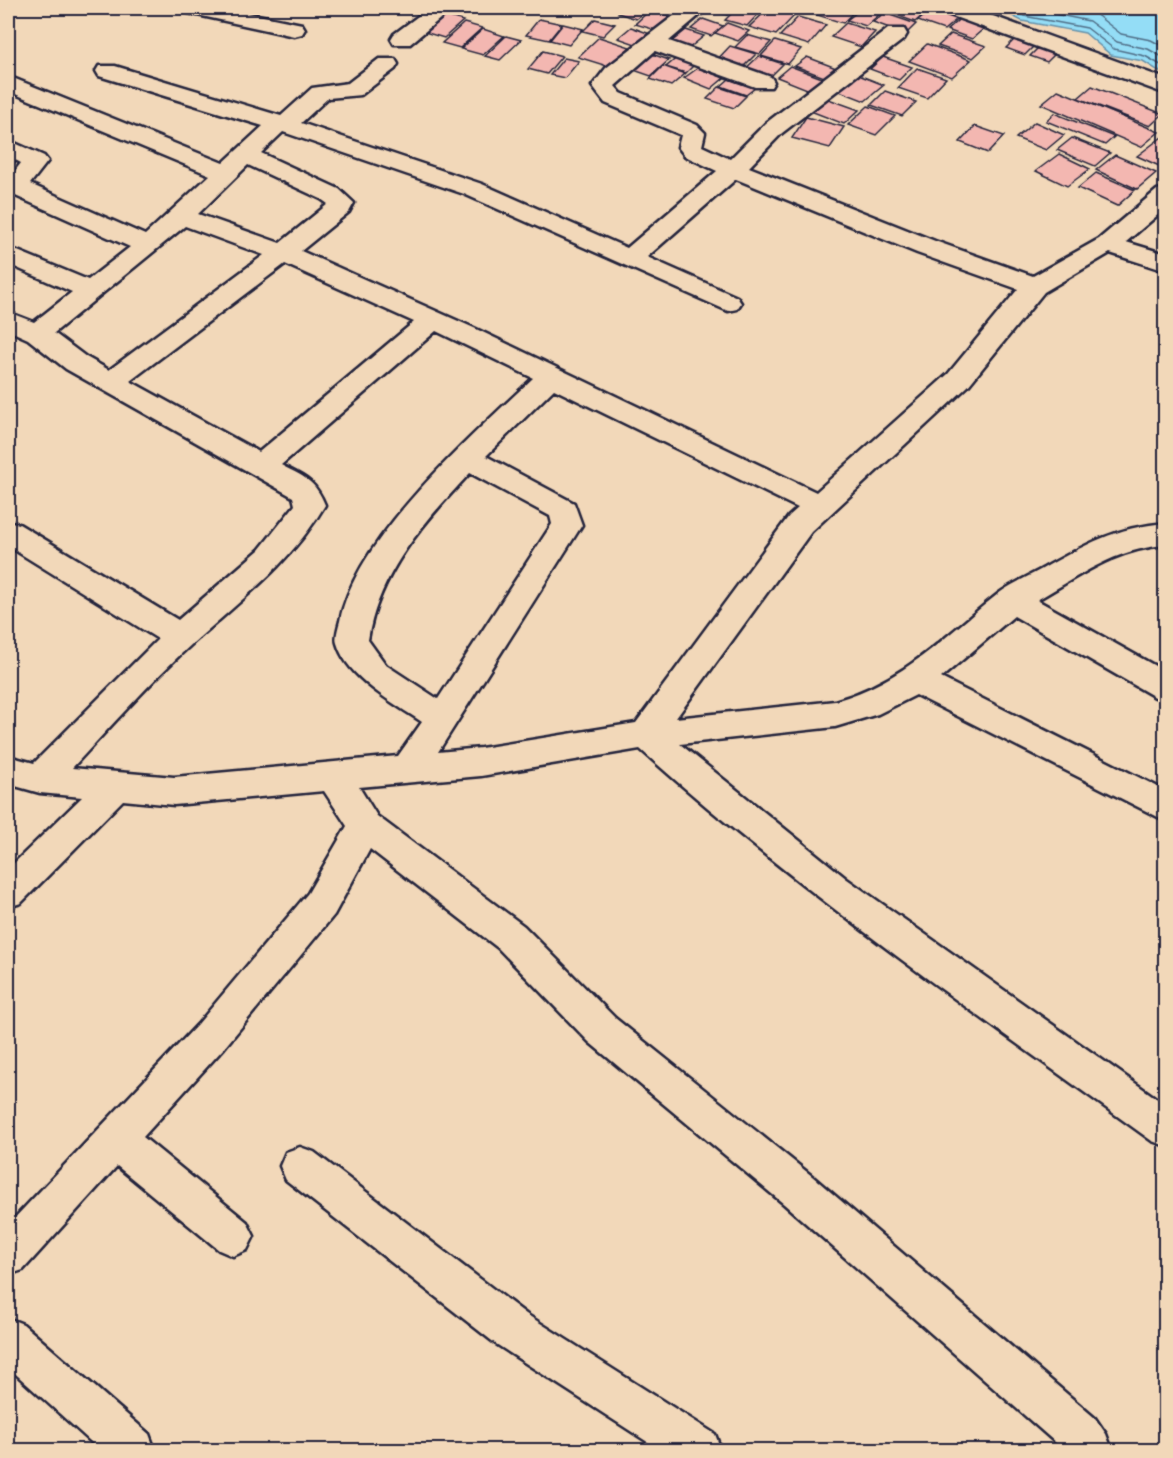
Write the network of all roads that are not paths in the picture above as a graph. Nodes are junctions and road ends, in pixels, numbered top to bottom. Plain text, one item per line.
1 (196, 8) edge
2 (439, 8) edge
3 (952, 8) edge
4 (683, 12) edge
5 (294, 29) dead end
6 (896, 34) dead end
7 (402, 39) dead end
8 (653, 43) junction
9 (387, 64) dead end
10 (107, 71) dead end
11 (763, 82) dead end
12 (8, 83) edge
13 (1166, 87) edge
14 (282, 124) junction
15 (8, 147) edge
16 (245, 155) junction
17 (733, 169) junction
18 (228, 174) junction
19 (1166, 195) edge
20 (182, 216) junction
21 (1108, 244) junction
22 (148, 246) junction
23 (283, 253) junction
24 (10, 259) edge
25 (630, 259) junction
26 (1166, 263) edge
27 (1035, 286) junction
28 (90, 290) junction
29 (728, 303) dead end
30 (8, 320) edge
31 (433, 320) junction
32 (37, 333) junction
33 (550, 376) junction
34 (111, 382) junction
35 (468, 459) junction
36 (261, 466) junction
37 (819, 506) junction
38 (8, 532) edge
39 (1166, 534) edge
40 (1012, 600) junction
41 (180, 637) junction
42 (916, 680) junction
43 (1166, 688) edge
44 (443, 719) junction
45 (646, 735) junction
46 (408, 769) junction
47 (8, 770) edge
48 (333, 776) junction
49 (40, 779) junction
50 (116, 785) junction
51 (1166, 807) edge
52 (364, 826) junction
53 (8, 892) edge
54 (1166, 1128) edge
55 (114, 1138) junction
56 (300, 1166) dead end
57 (233, 1236) dead end
58 (8, 1255) edge
59 (8, 1339) edge
60 (133, 1450) edge
61 (699, 1450) edge
62 (1090, 1450) edge

1 - 5 street
2 - 7 street
3 - 13 street
4 - 8 street
6 - 17 street
8 - 11 street
8 - 17 street
9 - 14 street
10 - 14 street
12 - 18 street
14 - 16 street
14 - 25 street
15 - 22 street
16 - 18 street
16 - 23 street
17 - 25 street
17 - 27 street
18 - 20 street
19 - 21 street
20 - 22 street
20 - 23 street
21 - 26 street
21 - 27 street
22 - 28 street
23 - 31 street
23 - 34 street
24 - 28 street
25 - 29 street
27 - 37 street
28 - 32 street
30 - 32 street
31 - 33 street
31 - 36 street
32 - 34 street
33 - 35 street
33 - 37 street
34 - 36 street
35 - 44 street
35 - 44 street
36 - 41 street
37 - 45 street
38 - 41 street
39 - 40 street
40 - 42 street
40 - 43 street
41 - 49 street
42 - 45 street
42 - 51 street
44 - 46 street
45 - 46 street
45 - 54 street
46 - 48 street
47 - 49 street
48 - 50 street
48 - 52 street
49 - 50 street
50 - 53 street
52 - 55 street
52 - 62 street
55 - 57 street
55 - 58 street
56 - 61 street
59 - 60 street

